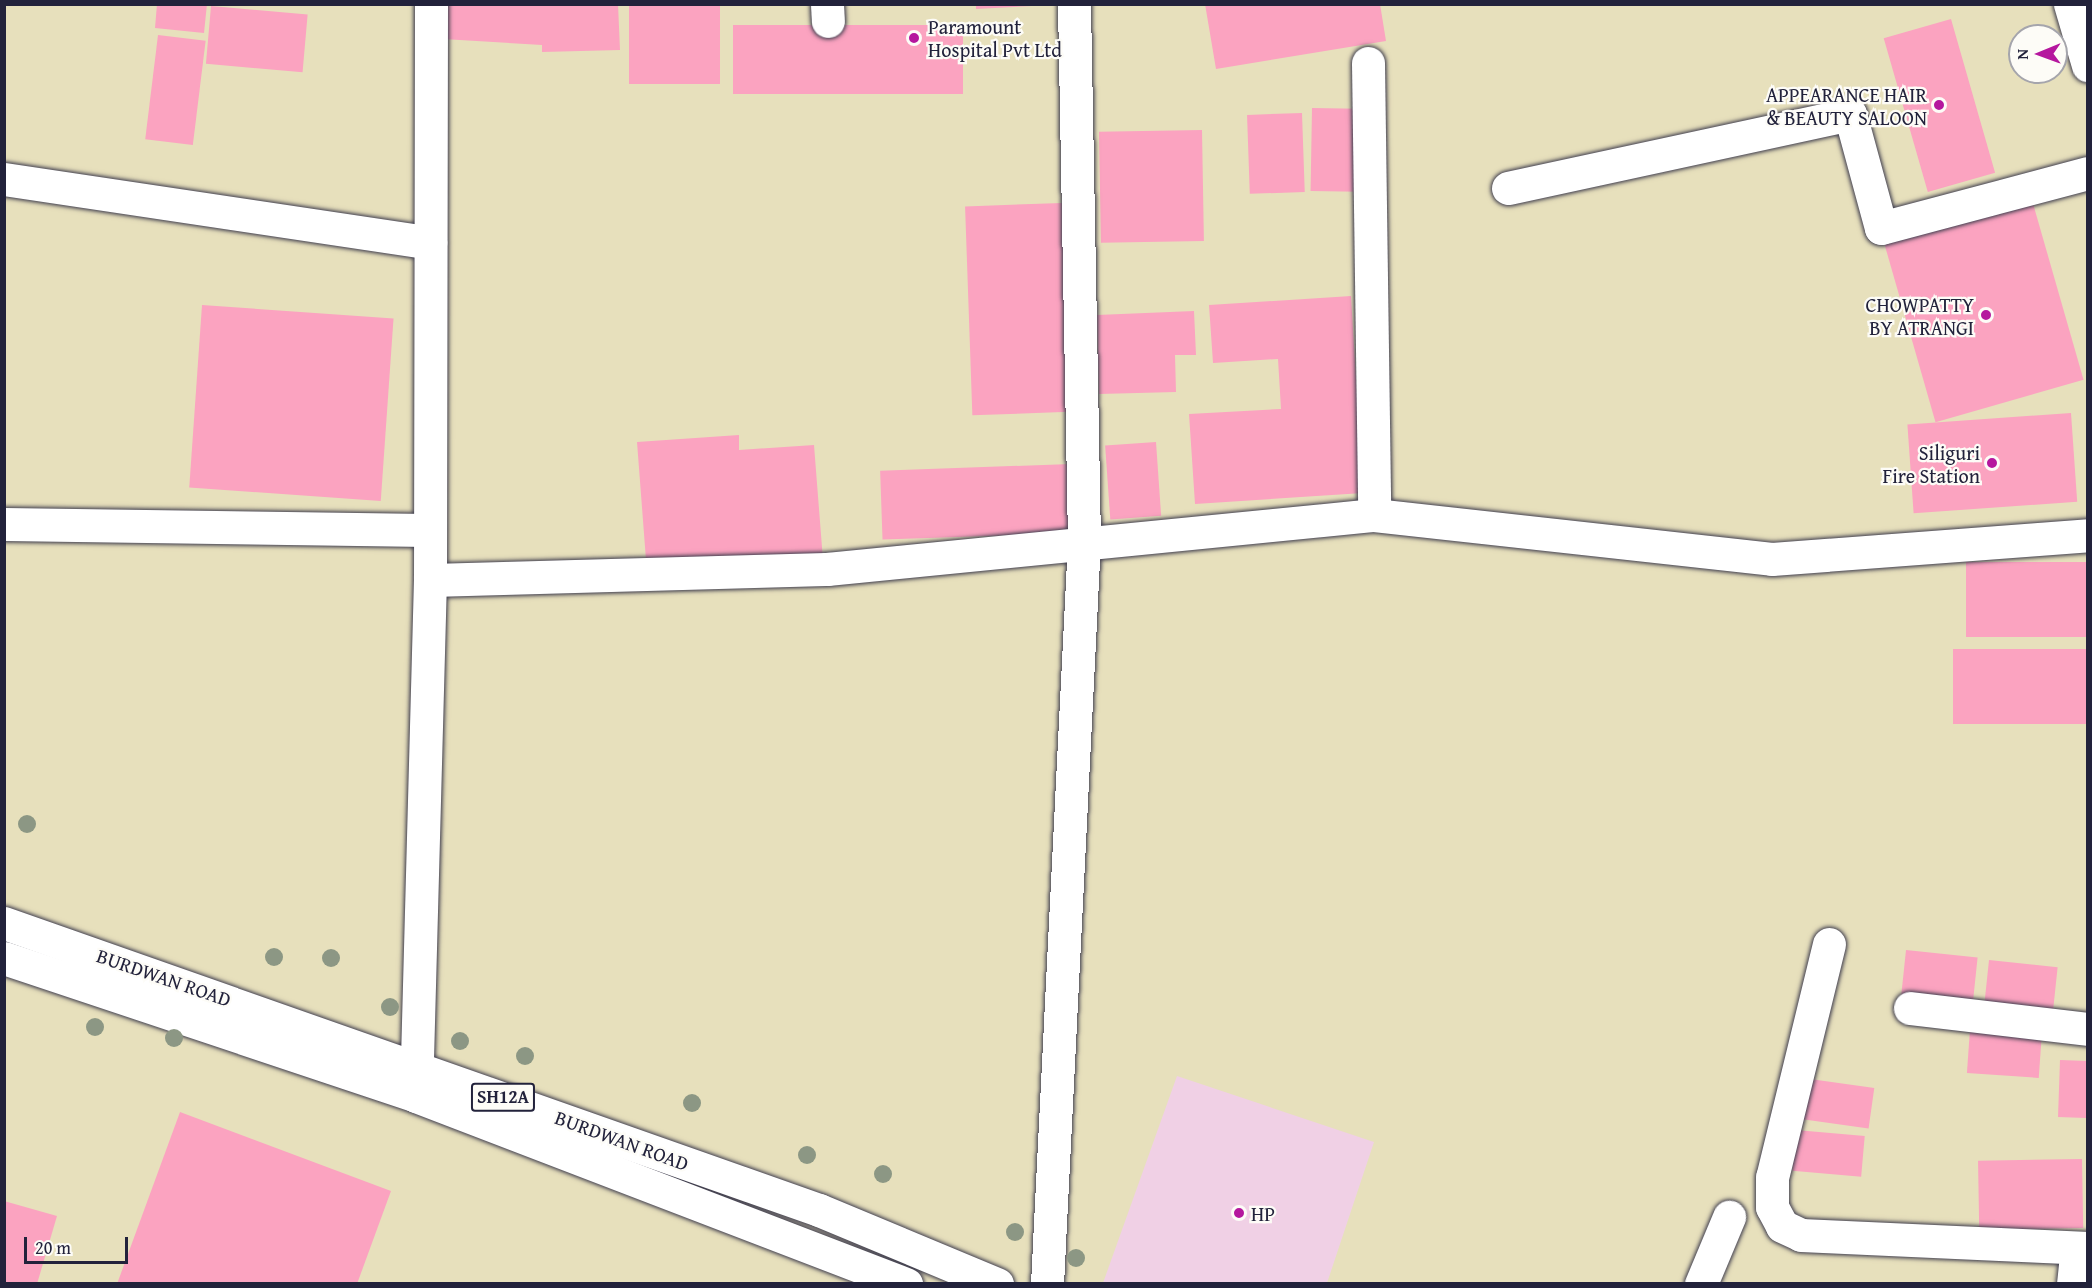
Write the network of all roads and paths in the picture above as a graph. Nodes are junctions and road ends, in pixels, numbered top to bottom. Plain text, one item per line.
1 (431, 4) edge
2 (1074, 4) edge
3 (2070, 4) edge
4 (1368, 63) dead end
5 (2088, 65) edge
6 (2088, 173) edge
7 (4, 179) edge
8 (1508, 188) dead end
9 (430, 243) junction
10 (1374, 515) junction
11 (4, 524) edge
12 (428, 530) junction
13 (2088, 535) edge
14 (1084, 540) junction
15 (430, 580) junction
16 (4, 923) edge
17 (1829, 944) dead end
18 (4, 958) edge
19 (1910, 1008) dead end
20 (2088, 1029) edge
21 (417, 1081) junction
22 (1729, 1217) dead end
23 (2082, 1248) edge
24 (906, 1284) edge
25 (997, 1284) edge
26 (1047, 1284) edge
27 (1701, 1284) edge
28 (2073, 1284) edge

1 - 9 street
2 - 14 street
3 - 5 street
4 - 10 street
6 - 8 street
7 - 9 street
9 - 12 street
10 - 13 street
10 - 14 street
11 - 12 street
12 - 15 street
14 - 15 street
14 - 26 street
15 - 21 street
16 - 21 street, BURDWAN ROAD / SH12A
17 - 23 street
18 - 21 street, BURDWAN ROAD / SH12A
19 - 20 street
21 - 24 street, BURDWAN ROAD / SH12A
21 - 25 street, BURDWAN ROAD / SH12A
22 - 27 street
23 - 28 street

